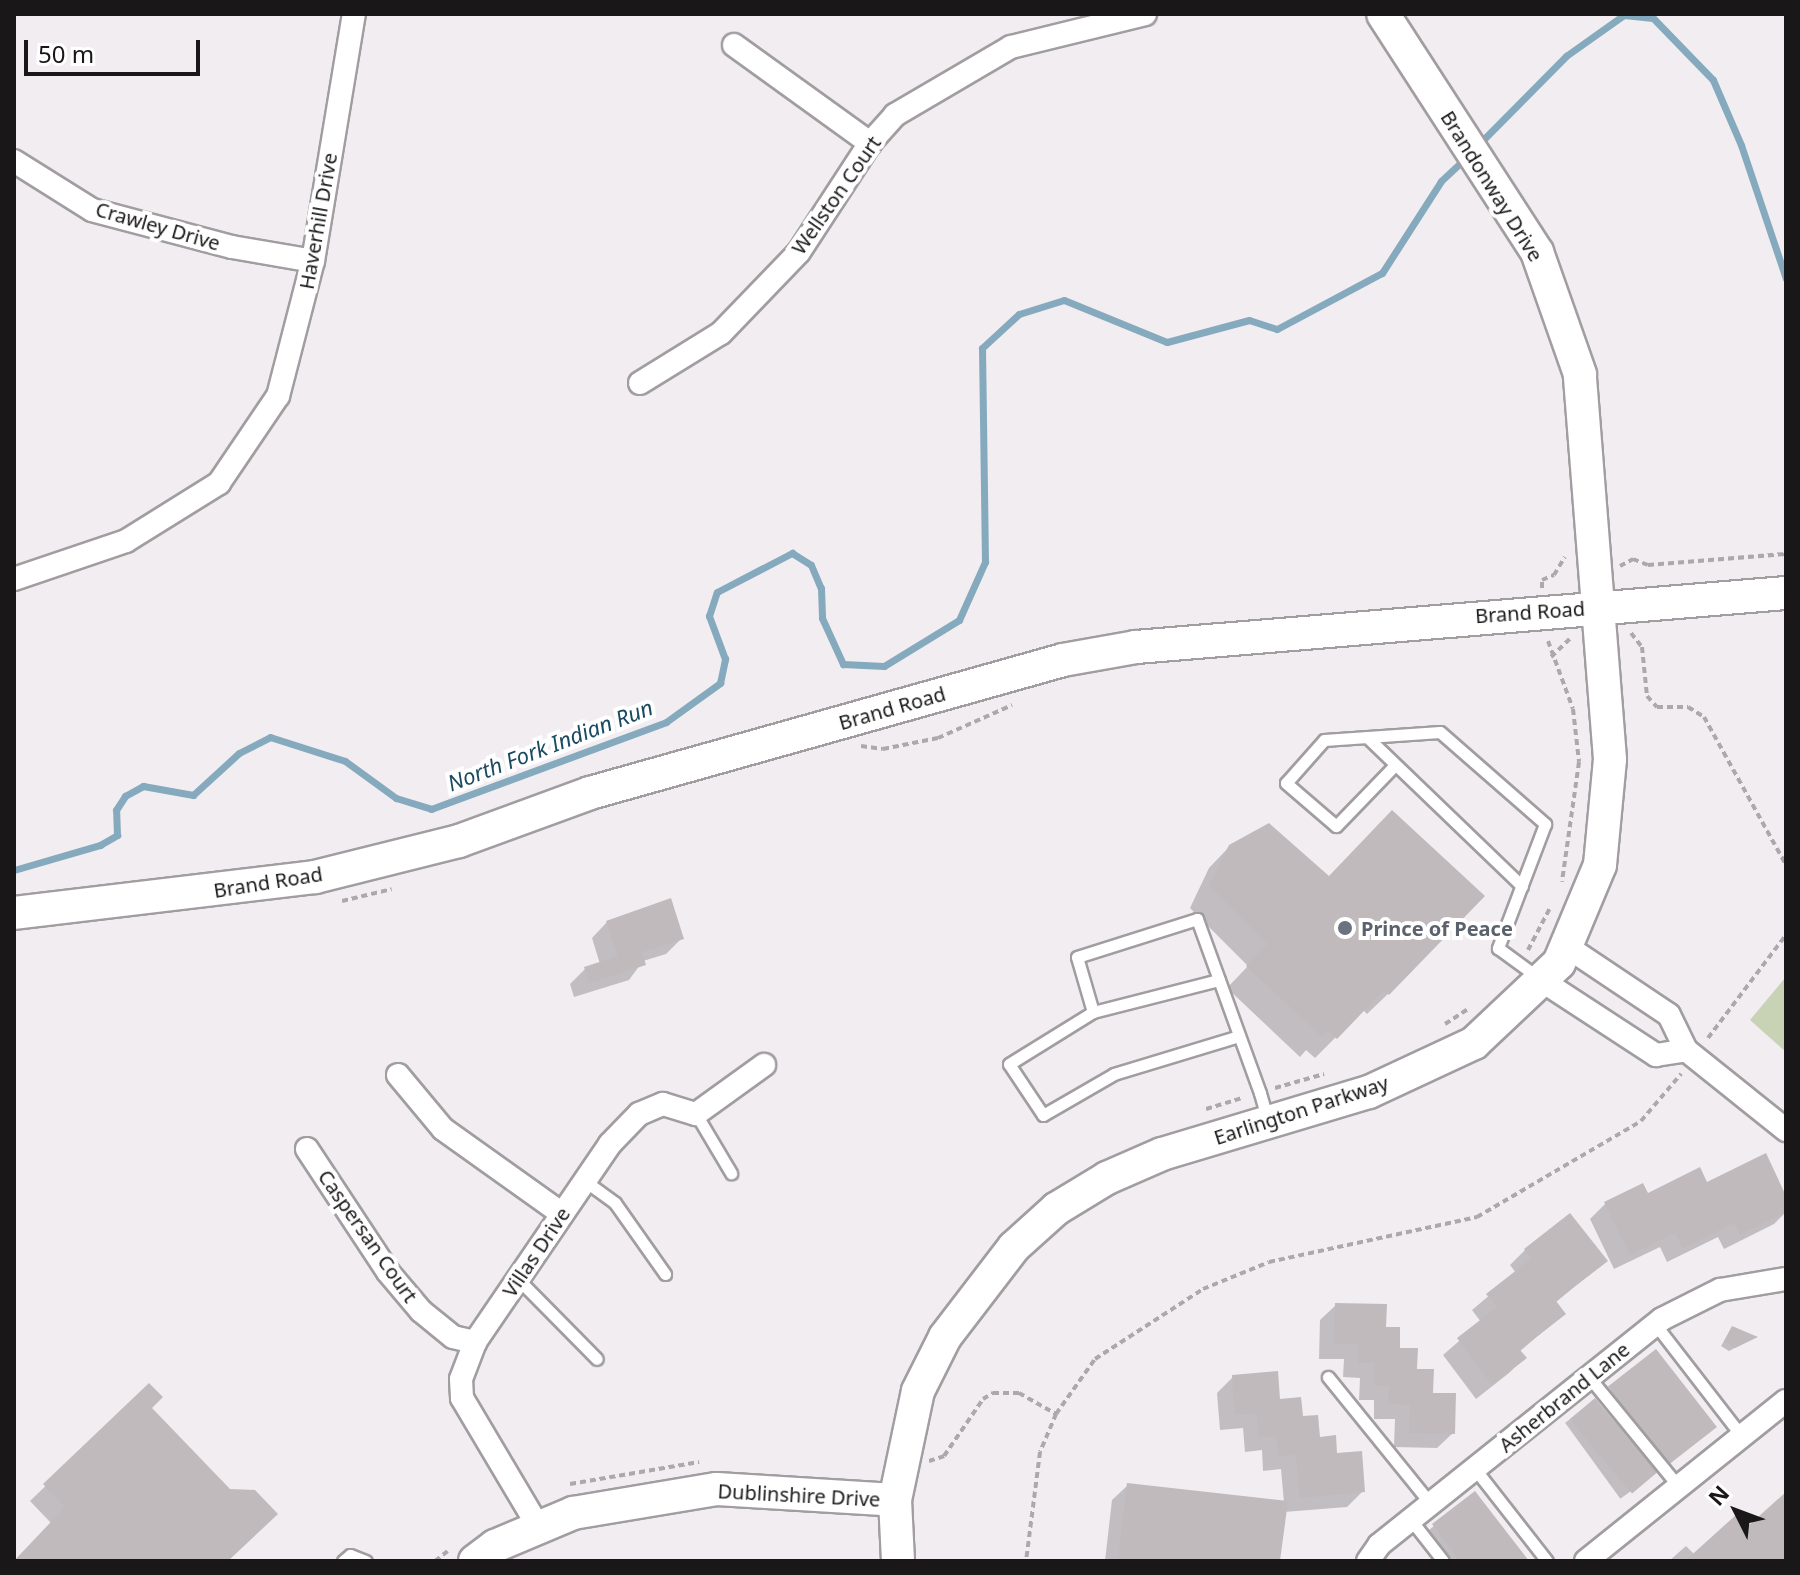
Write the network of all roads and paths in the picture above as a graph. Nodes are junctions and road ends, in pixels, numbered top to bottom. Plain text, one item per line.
1 (354, 14) edge
2 (1145, 14) edge
3 (1383, 14) edge
4 (1114, 18) edge
5 (734, 45) dead end
6 (870, 143) junction
7 (14, 161) edge
8 (313, 261) junction
9 (640, 383) dead end
10 (1565, 553) dead end
11 (1786, 554) edge
12 (1563, 563) junction
13 (1596, 570) junction
14 (14, 579) edge
15 (1542, 580) dead end
16 (1786, 593) edge
17 (1600, 607) junction
18 (1631, 633) dead end
19 (1540, 644) dead end
20 (1549, 646) dead end
21 (1016, 704) dead end
22 (1367, 737) junction
23 (850, 745) dead end
24 (1395, 765) junction
25 (1786, 865) edge
26 (399, 886) dead end
27 (1522, 886) junction
28 (327, 903) dead end
29 (14, 913) edge
30 (1786, 935) edge
31 (1569, 948) junction
32 (1219, 980) junction
33 (1544, 982) junction
34 (1093, 1012) junction
35 (1239, 1036) junction
36 (1690, 1053) junction
37 (764, 1065) dead end
38 (398, 1075) dead end
39 (696, 1114) junction
40 (1268, 1122) junction
41 (1786, 1130) edge
42 (307, 1149) dead end
43 (731, 1173) dead end
44 (585, 1181) junction
45 (562, 1214) junction
46 (665, 1274) dead end
47 (518, 1279) junction
48 (1786, 1279) edge
49 (1655, 1324) junction
50 (475, 1342) junction
51 (597, 1359) dead end
52 (1328, 1377) dead end
53 (1589, 1377) junction
54 (1786, 1401) edge
55 (1056, 1414) junction
56 (1743, 1438) junction
57 (904, 1458) junction
58 (1475, 1469) junction
59 (1680, 1488) junction
60 (895, 1500) junction
61 (1431, 1504) junction
62 (1411, 1520) junction
63 (538, 1526) junction
64 (343, 1561) edge
65 (366, 1561) edge
66 (475, 1561) edge
67 (898, 1561) edge
68 (1026, 1561) edge
69 (1368, 1561) edge
70 (1443, 1561) edge
71 (1547, 1561) edge
72 (1586, 1561) edge

1 - 8 street, Haverhill Drive
2 - 4 street, Wellston Court
3 - 13 street, Brandonway Drive
4 - 6 street, Wellston Court
5 - 6 street
6 - 9 street, Wellston Court
7 - 8 street, Crawley Drive
8 - 14 street, Haverhill Drive
10 - 12 path
11 - 13 path
12 - 13 path
12 - 15 path
13 - 17 street, Brandonway Drive
16 - 17 street, Brand Road
17 - 29 street, Brand Road
17 - 31 street, Earlington Parkway
18 - 25 path
19 - 20 path
21 - 23 path
22 - 24 lane
22 - 24 lane
22 - 27 lane
24 - 27 lane
26 - 28 path
27 - 33 lane
30 - 36 path
31 - 33 street, Earlington Parkway
31 - 36 street
32 - 34 lane
32 - 34 lane
32 - 35 lane
33 - 36 street
33 - 40 street, Earlington Parkway
34 - 35 lane
35 - 40 lane
36 - 41 street
36 - 55 path
37 - 39 street
38 - 45 street
39 - 43 lane
39 - 44 street, Villas Drive
40 - 57 street, Earlington Parkway
42 - 50 street, Caspersan Court
44 - 45 street, Villas Drive
44 - 46 lane
45 - 47 street, Villas Drive
47 - 50 street, Villas Drive
47 - 51 lane
48 - 49 street, Asherbrand Lane
49 - 53 street, Asherbrand Lane
49 - 56 lane
50 - 63 street, Villas Drive
52 - 61 lane
53 - 58 street, Asherbrand Lane
53 - 59 lane
54 - 56 street
55 - 57 path
55 - 68 path
56 - 59 street
57 - 60 street, Earlington Parkway
58 - 61 street, Asherbrand Lane
58 - 71 lane
59 - 72 street
60 - 63 street, Dublinshire Drive
60 - 67 street, Earlington Parkway
61 - 62 street, Asherbrand Lane
62 - 69 street, Asherbrand Lane
62 - 70 lane
63 - 66 street, Dublinshire Drive
64 - 65 lane

